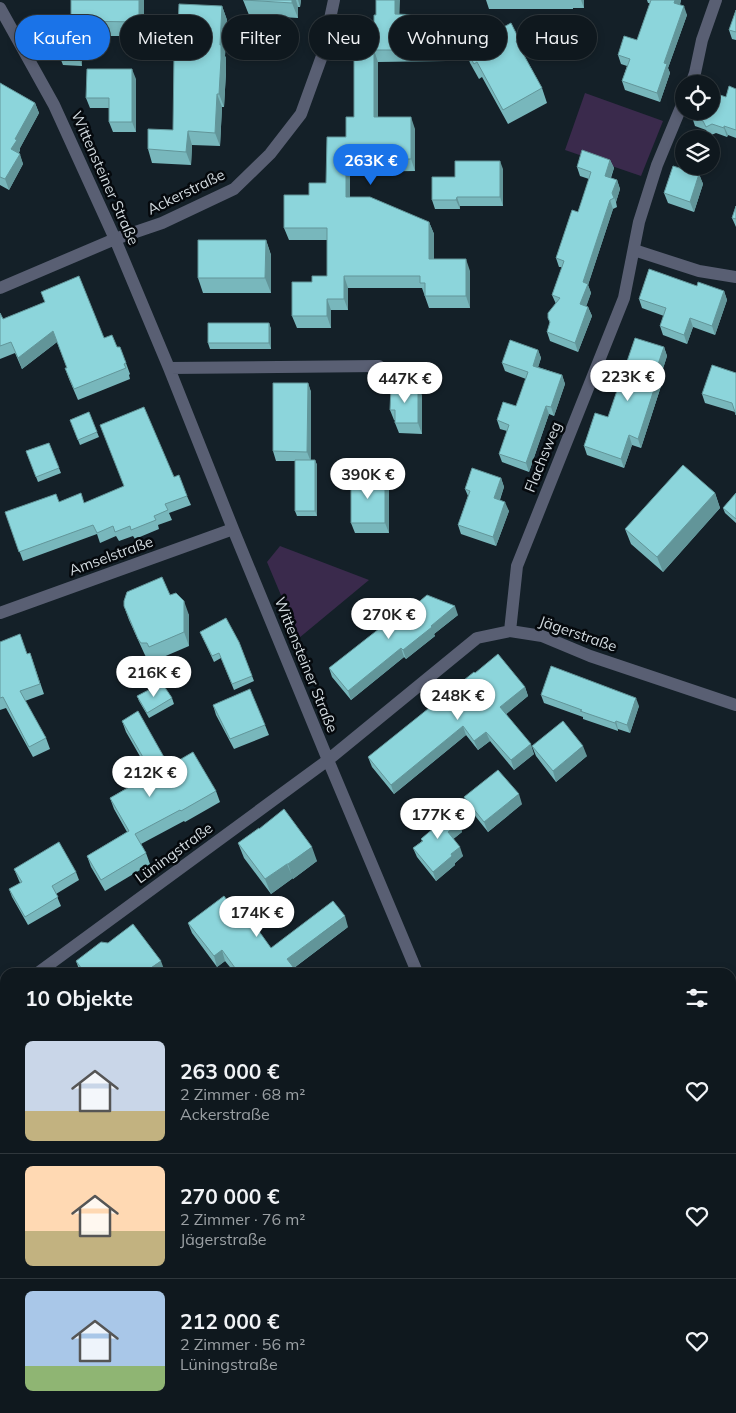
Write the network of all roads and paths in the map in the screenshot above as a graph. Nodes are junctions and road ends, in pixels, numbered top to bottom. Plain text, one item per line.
1 (6, 0) edge
2 (334, 0) edge
3 (716, 0) edge
4 (0, 3) edge
5 (0, 8) edge
6 (694, 75) edge
7 (676, 120) edge
8 (115, 239) junction
9 (634, 250) junction
10 (736, 277) edge
11 (0, 288) edge
12 (379, 366) dead end
13 (169, 368) junction
14 (233, 529) junction
15 (0, 613) edge
16 (510, 631) junction
17 (736, 705) edge
18 (328, 760) junction
19 (44, 968) edge
20 (415, 968) edge

1 - 4 street
2 - 8 street, Ackerstraße
3 - 6 street
5 - 8 street, Wittensteiner Straße
7 - 9 street, Flachsweg
8 - 11 street, Ackerstraße
8 - 13 street, Wittensteiner Straße
9 - 10 street
9 - 16 street, Flachsweg
12 - 13 street
13 - 14 street, Wittensteiner Straße
14 - 15 street, Amselstraße
14 - 18 street, Wittensteiner Straße
16 - 17 street, Jägerstraße
16 - 18 street, Jägerstraße
18 - 19 street, Lüningstraße
18 - 20 street, Wittensteiner Straße

